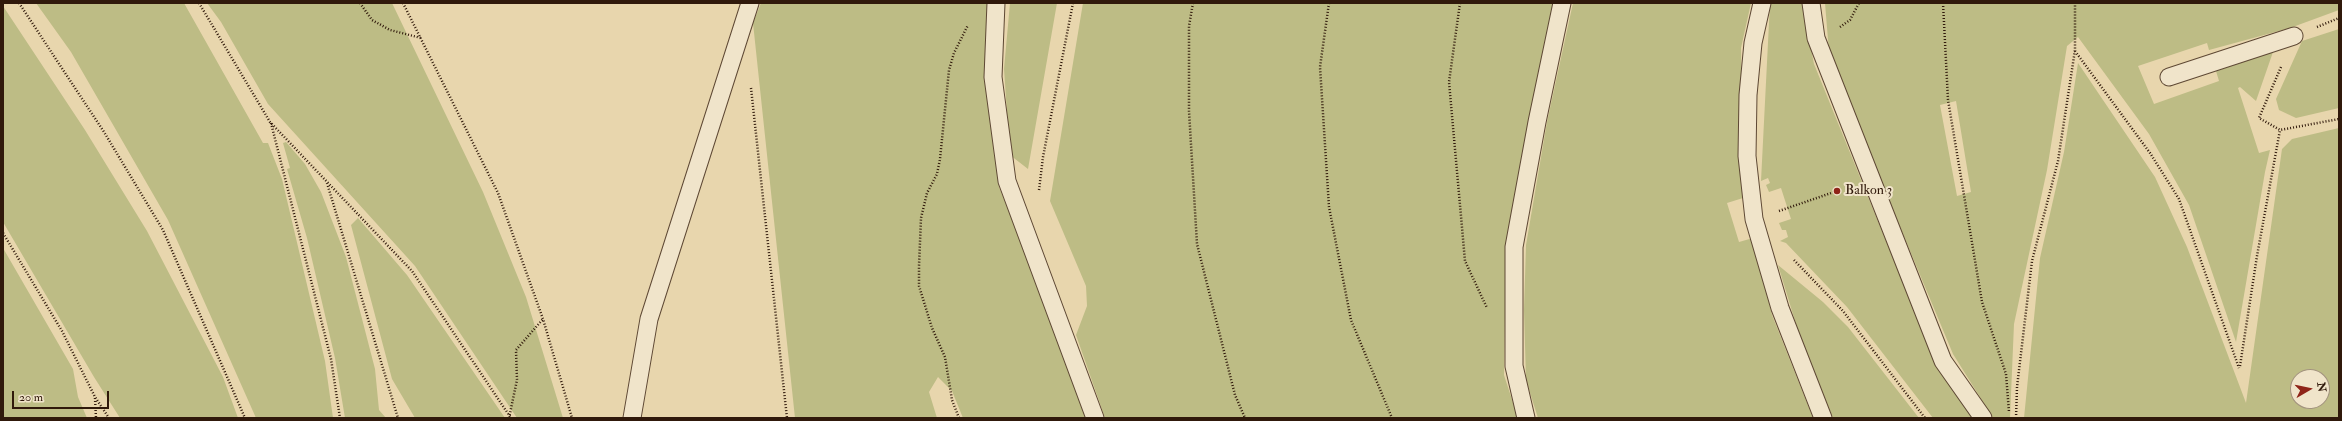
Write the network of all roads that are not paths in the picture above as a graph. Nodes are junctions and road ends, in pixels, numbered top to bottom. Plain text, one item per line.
1 (750, 3) edge
2 (996, 3) edge
3 (1562, 3) edge
4 (1762, 3) edge
5 (1811, 3) edge
6 (2294, 36) road end
7 (2168, 77) dead end
8 (632, 418) edge
9 (1095, 418) edge
10 (1526, 418) edge
11 (1823, 418) edge
12 (1983, 418) edge

1 - 8 lane
2 - 9 lane
3 - 10 lane
4 - 11 lane
5 - 12 lane
6 - 7 lane

